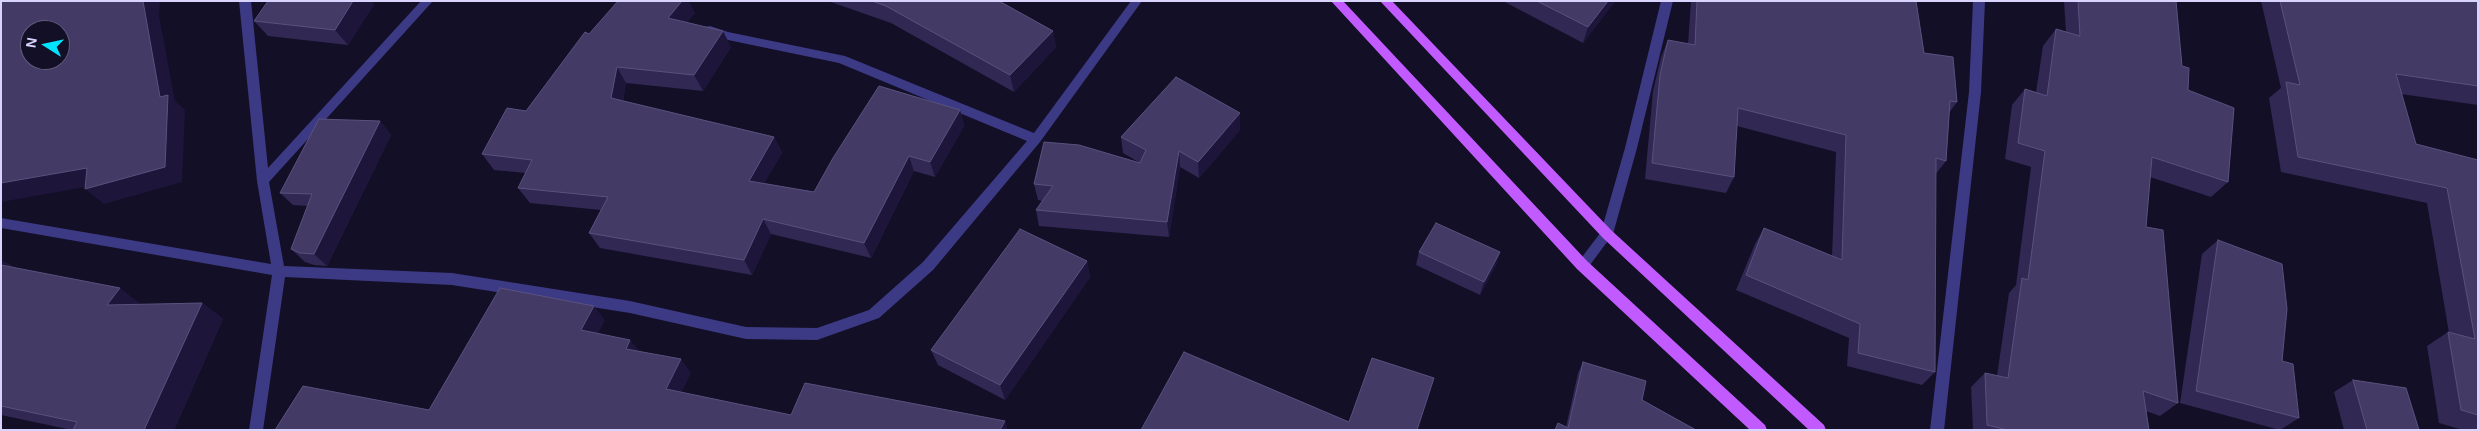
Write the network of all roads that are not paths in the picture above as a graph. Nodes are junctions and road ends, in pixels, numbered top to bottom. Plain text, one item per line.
1 (245, 1) edge
2 (428, 1) edge
3 (1137, 1) edge
4 (1336, 1) edge
5 (1385, 1) edge
6 (1667, 1) edge
7 (1979, 1) edge
8 (702, 26) edge
9 (1036, 139) junction
10 (263, 181) junction
11 (1, 223) edge
12 (1607, 234) junction
13 (1582, 265) junction
14 (279, 271) junction
15 (256, 430) edge
16 (1760, 430) edge
17 (1819, 430) edge
18 (1937, 430) edge

1 - 10 street
2 - 10 street
3 - 9 street
4 - 13 main road
5 - 12 main road
6 - 12 street
7 - 18 street
8 - 9 street
9 - 14 street
10 - 14 street
11 - 14 street
12 - 13 street
12 - 17 main road
13 - 16 main road
14 - 15 street

